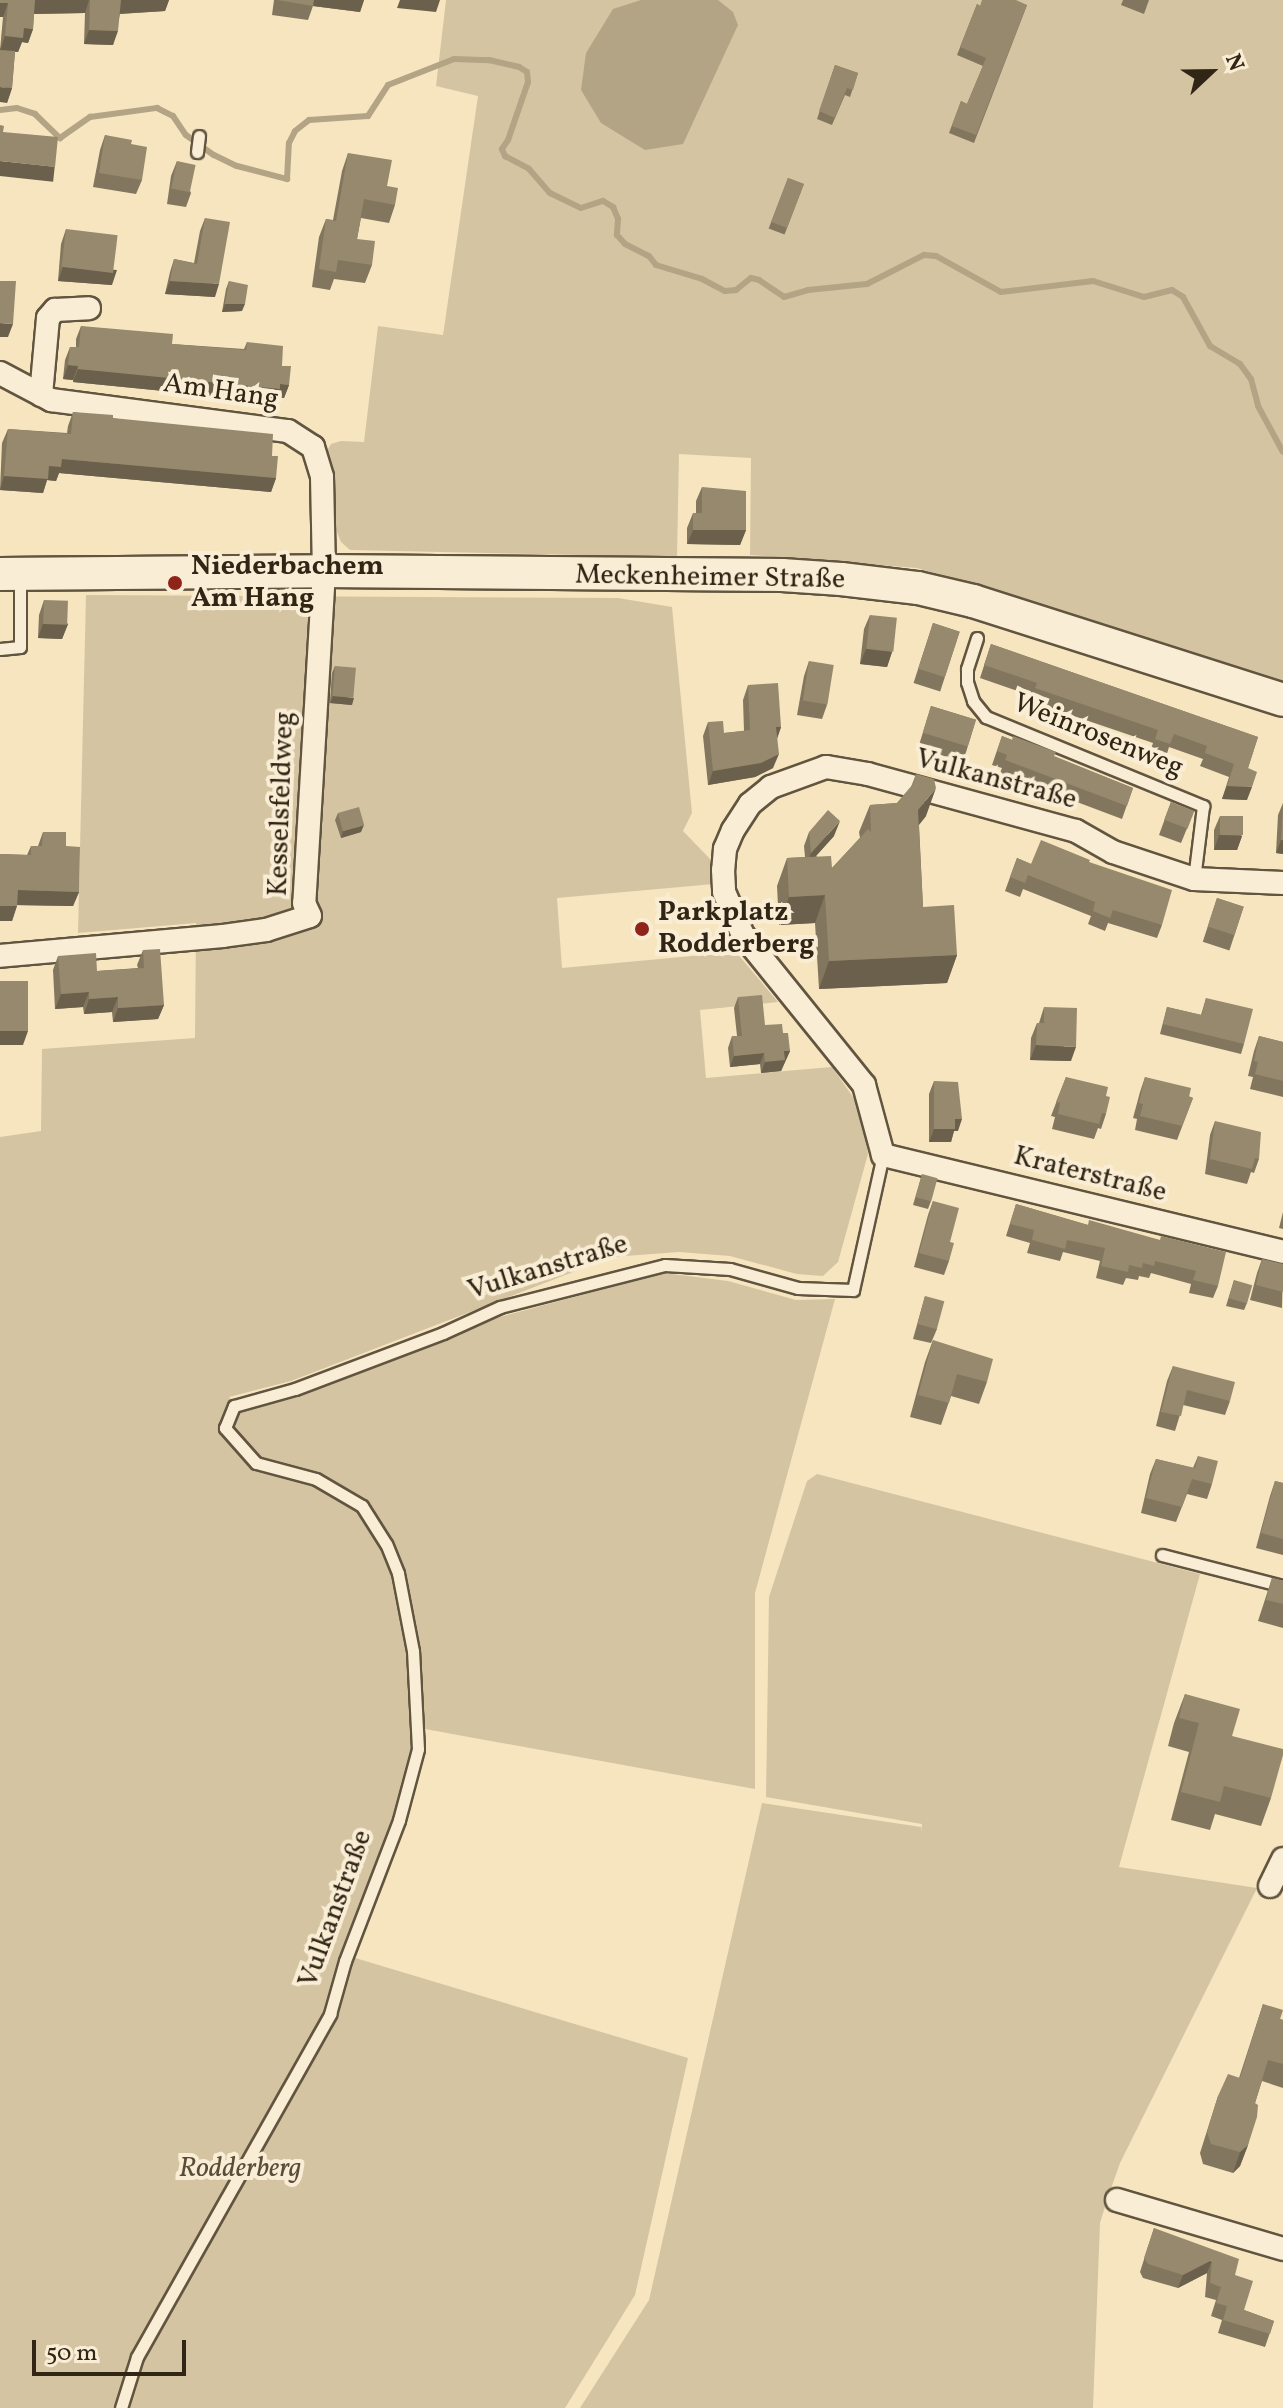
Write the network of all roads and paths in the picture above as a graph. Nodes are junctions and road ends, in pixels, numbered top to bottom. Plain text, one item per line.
1 (199, 136) dead end
2 (197, 152) dead end
3 (89, 308) dead end
4 (0, 373) edge
5 (41, 395) junction
6 (324, 571) junction
7 (10, 574) edge
8 (977, 638) dead end
9 (0, 649) edge
10 (1283, 700) edge
11 (1194, 879) junction
12 (1283, 883) edge
13 (0, 956) edge
14 (883, 1155) junction
15 (1283, 1252) edge
16 (1162, 1555) dead end
17 (1283, 1586) edge
18 (1283, 1859) edge
19 (1276, 1887) edge
20 (1117, 2200) dead end
21 (1283, 2249) edge
22 (121, 2408) edge

1 - 2 lane
3 - 5 street
4 - 5 street, Am Hang
5 - 6 street, Am Hang
6 - 7 main road, Meckenheimer Straße
6 - 10 main road, Meckenheimer Straße
6 - 13 street, Kesselsfeldweg
7 - 9 lane
8 - 11 lane, Weinrosenweg
11 - 12 street, Vulkanstraße
11 - 14 street, Vulkanstraße
14 - 15 street, Kraterstraße
14 - 22 lane, Vulkanstraße
16 - 17 lane
18 - 19 street
20 - 21 street

